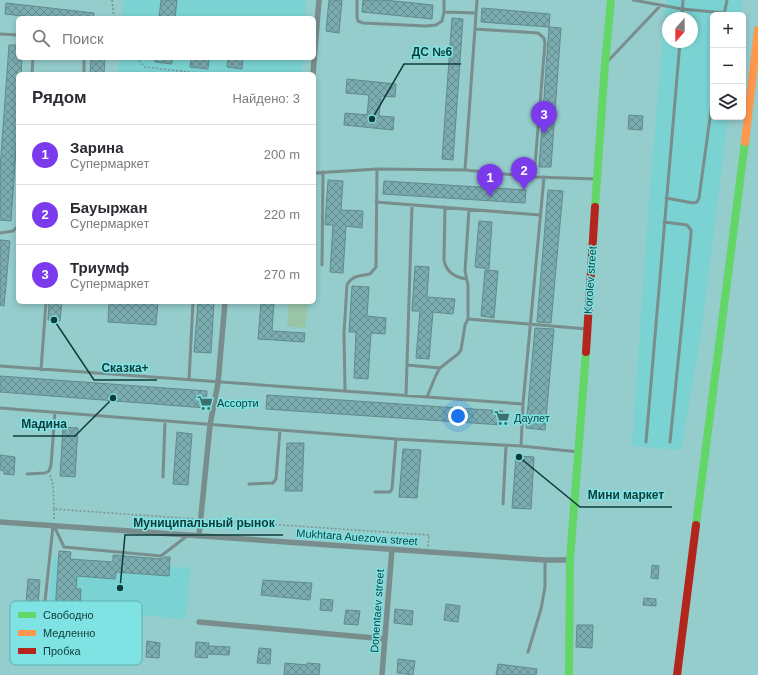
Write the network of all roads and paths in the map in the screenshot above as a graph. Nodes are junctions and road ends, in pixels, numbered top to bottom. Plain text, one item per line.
1 (112, 0) edge
2 (319, 0) edge
3 (358, 0) edge
4 (444, 0) edge
5 (477, 0) edge
6 (611, 0) edge
7 (633, 0) edge
8 (683, 0) edge
9 (727, 0) edge
10 (661, 5) junction
11 (682, 9) junction
12 (444, 12) junction
13 (710, 12) edge
14 (724, 12) edge
15 (476, 13) junction
16 (114, 16) edge
17 (475, 29) junction
18 (758, 30) edge
19 (0, 34) edge
20 (16, 35) edge
21 (316, 37) edge
22 (679, 48) edge
23 (33, 60) edge
24 (84, 60) edge
25 (138, 60) edge
26 (314, 60) edge
27 (605, 64) junction
28 (32, 72) edge
29 (84, 72) edge
30 (189, 72) edge
31 (313, 72) edge
32 (710, 118) edge
33 (377, 169) junction
34 (465, 170) junction
35 (323, 172) junction
36 (316, 173) edge
37 (534, 177) junction
38 (544, 177) junction
39 (597, 179) junction
40 (666, 198) junction
41 (376, 202) junction
42 (412, 205) junction
43 (445, 207) junction
44 (469, 209) junction
45 (540, 215) junction
46 (664, 222) junction
47 (16, 228) edge
48 (0, 233) edge
49 (322, 266) dead end
50 (466, 279) junction
51 (46, 304) edge
52 (193, 304) edge
53 (225, 304) edge
54 (468, 319) junction
55 (530, 325) junction
56 (587, 330) junction
57 (407, 365) junction
58 (0, 366) edge
59 (440, 368) junction
60 (41, 370) junction
61 (189, 380) junction
62 (218, 383) junction
63 (345, 391) junction
64 (406, 396) junction
65 (427, 397) junction
66 (523, 404) junction
67 (0, 408) edge
68 (55, 412) junction
69 (165, 421) junction
70 (210, 425) junction
71 (280, 430) junction
72 (396, 439) junction
73 (646, 442) dead end
74 (670, 442) dead end
75 (506, 445) junction
76 (521, 446) junction
77 (578, 452) junction
78 (49, 471) junction
79 (27, 474) dead end
80 (163, 477) dead end
81 (249, 484) dead end
82 (375, 492) dead end
83 (503, 504) dead end
84 (54, 509) junction
85 (201, 520) junction
86 (0, 522) edge
87 (54, 525) junction
88 (188, 535) junction
89 (199, 536) junction
90 (392, 550) junction
91 (428, 552) junction
92 (545, 560) junction
93 (570, 560) junction
94 (45, 601) edge
95 (199, 622) dead end
96 (385, 639) junction
97 (528, 652) dead end
98 (382, 675) edge
99 (568, 675) edge
100 (677, 675) edge

1 - 16 path
2 - 21 street
3 - 12 lane
4 - 12 lane
5 - 15 lane
6 - 27 street, Korolev street
7 - 10 lane
8 - 11 lane
9 - 14 lane
10 - 11 lane
10 - 27 lane
11 - 13 lane
12 - 15 lane
15 - 17 lane
17 - 34 lane
17 - 37 lane
18 - 100 street
19 - 20 lane
22 - 40 lane
23 - 28 lane
24 - 29 lane
25 - 30 path
26 - 31 street
27 - 39 street, Korolev street
32 - 40 lane
33 - 34 lane
33 - 35 lane
33 - 41 lane
34 - 37 lane
35 - 36 lane
35 - 49 lane
37 - 38 lane
38 - 39 lane
38 - 45 lane
39 - 56 street, Korolev street
40 - 46 lane
41 - 42 lane
41 - 63 lane
42 - 43 lane
42 - 57 lane
43 - 44 lane
43 - 50 lane
44 - 45 lane
44 - 50 lane
45 - 55 lane
46 - 73 lane
46 - 74 lane
47 - 48 lane
50 - 54 lane
51 - 60 lane
52 - 61 lane
53 - 62 street
54 - 55 lane
54 - 59 lane
55 - 56 lane
55 - 66 lane
56 - 77 street, Korolev street
57 - 59 lane
57 - 64 lane
58 - 60 lane
59 - 65 lane
60 - 61 lane
61 - 62 lane
62 - 63 lane
62 - 70 street
63 - 64 lane
64 - 65 lane
65 - 66 lane
66 - 76 lane
67 - 68 lane
68 - 69 lane
68 - 78 lane
69 - 70 lane
69 - 80 lane
70 - 71 lane
70 - 85 street
71 - 72 lane
71 - 81 lane
72 - 75 lane
72 - 82 lane
75 - 76 lane
75 - 83 lane
76 - 77 lane
77 - 93 street, Korolev street
78 - 79 lane
78 - 84 path
84 - 85 path
84 - 87 path
85 - 89 street
85 - 91 path
86 - 87 street, Mukhtara Auezova street
87 - 88 street, Mukhtara Auezova street
87 - 88 lane
87 - 94 lane
88 - 89 street, Mukhtara Auezova street
89 - 90 street, Mukhtara Auezova street
90 - 91 street, Mukhtara Auezova street
90 - 96 street, Donentaev street
91 - 92 street, Mukhtara Auezova street
92 - 93 street, Mukhtara Auezova street
92 - 97 lane
93 - 99 street, Korolev street
95 - 96 street
96 - 98 street, Donentaev street

